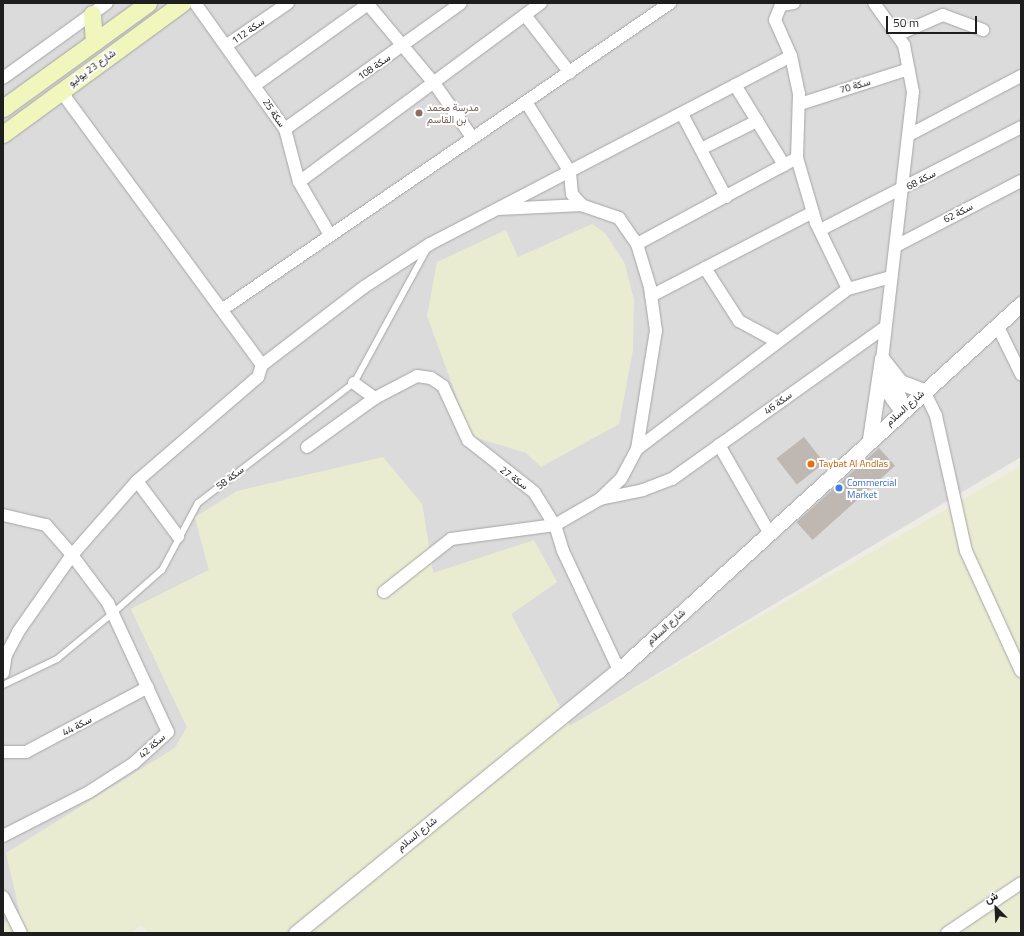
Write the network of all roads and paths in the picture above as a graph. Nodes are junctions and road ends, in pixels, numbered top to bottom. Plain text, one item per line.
1 (107, 3) edge
2 (148, 3) edge
3 (182, 3) edge
4 (194, 3) edge
5 (288, 3) edge
6 (462, 3) edge
7 (541, 3) edge
8 (670, 3) edge
9 (794, 3) edge
10 (874, 3) edge
11 (368, 4) edge
12 (656, 7) edge
13 (92, 14) junction
14 (525, 15) junction
15 (983, 30) dead end
16 (898, 35) junction
17 (94, 42) junction
18 (227, 45) junction
19 (404, 46) junction
20 (791, 56) junction
21 (909, 69) junction
22 (570, 73) junction
23 (1021, 76) edge
24 (3, 78) edge
25 (434, 83) junction
26 (735, 84) junction
27 (255, 85) junction
28 (62, 93) junction
29 (526, 102) junction
30 (800, 104) junction
31 (3, 108) edge
32 (682, 114) junction
33 (757, 121) junction
34 (1021, 127) edge
35 (285, 129) junction
36 (3, 134) edge
37 (909, 135) junction
38 (472, 137) junction
39 (701, 149) junction
40 (797, 158) junction
41 (784, 165) junction
42 (570, 172) junction
43 (299, 182) junction
44 (1021, 182) edge
45 (902, 190) junction
46 (726, 197) junction
47 (582, 205) junction
48 (498, 209) junction
49 (813, 212) junction
50 (820, 230) junction
51 (330, 235) junction
52 (430, 244) junction
53 (637, 244) junction
54 (896, 246) junction
55 (706, 268) junction
56 (891, 277) junction
57 (848, 289) junction
58 (651, 296) junction
59 (1021, 304) edge
60 (223, 309) junction
61 (997, 325) junction
62 (884, 328) junction
63 (778, 342) junction
64 (882, 359) junction
65 (262, 365) junction
66 (890, 373) junction
67 (1021, 374) edge
68 (354, 383) junction
69 (924, 391) junction
70 (376, 398) junction
71 (901, 412) junction
72 (870, 439) junction
73 (719, 445) junction
74 (307, 447) dead end
75 (637, 449) junction
76 (137, 481) junction
77 (600, 499) junction
78 (3, 515) edge
79 (555, 525) junction
80 (770, 534) junction
81 (178, 536) junction
82 (72, 555) junction
83 (384, 592) dead end
84 (113, 613) junction
85 (5, 656) edge
86 (619, 670) junction
87 (1021, 671) edge
88 (3, 673) edge
89 (3, 685) edge
90 (148, 687) junction
91 (3, 752) edge
92 (3, 836) edge
93 (1021, 883) edge
94 (3, 897) edge
95 (21, 933) edge
96 (296, 933) edge
97 (947, 933) edge

1 - 13 street
2 - 17 main road, شارع 23 يوليو
3 - 28 main road, شارع 23 يوليو
4 - 18 street, سكة 25
5 - 18 street, سكة 112
6 - 19 street, سكة 108
7 - 14 street
8 - 12 street
9 - 20 street
10 - 16 street
11 - 19 street
11 - 27 street
12 - 22 street
13 - 17 main road
13 - 24 street
14 - 22 street
14 - 25 street
15 - 16 street
16 - 21 street
17 - 31 main road, شارع 23 يوليو
18 - 27 street, سكة 25
19 - 25 street
19 - 35 street, سكة 108
20 - 26 street
20 - 30 street
21 - 30 street, سكة 70
21 - 37 street
22 - 29 street
23 - 37 street
25 - 38 street
25 - 43 street
26 - 32 street
26 - 33 street
27 - 35 street, سكة 25
28 - 36 main road, شارع 23 يوليو
28 - 60 street
29 - 38 street
29 - 42 street
30 - 40 street
32 - 39 street
32 - 42 street
33 - 39 street
33 - 41 street
34 - 45 street, سكة 68
35 - 43 street, سكة 25
37 - 45 street
38 - 51 street
39 - 46 street
40 - 41 street
40 - 49 street
41 - 46 street
42 - 47 street
42 - 48 street
43 - 51 street, سكة 25
44 - 54 street, سكة 62
45 - 50 street, سكة 68
45 - 54 street
46 - 53 street
47 - 48 street
47 - 53 street
48 - 52 street
49 - 50 street
49 - 55 street
50 - 57 street
51 - 60 street
52 - 65 street
52 - 68 lane, سكة 58
53 - 58 street
54 - 56 street
55 - 58 street
55 - 63 street
56 - 57 street
56 - 62 street
57 - 63 street
58 - 75 street
59 - 61 street, شارع السلام
60 - 65 street
61 - 67 street
61 - 69 street, شارع السلام
62 - 64 street
62 - 73 street, سكة 46
63 - 75 street
64 - 66 street
64 - 71 street
64 - 72 street
65 - 76 street
66 - 69 street
66 - 71 street
68 - 70 street
68 - 81 lane, سكة 58
69 - 71 street, شارع السلام
69 - 87 street
70 - 74 street, سكة 27
70 - 79 street, سكة 27
71 - 72 street, شارع السلام
72 - 80 street, شارع السلام
73 - 77 street, سكة 46
73 - 80 street
75 - 77 street
76 - 81 street
76 - 82 street
77 - 79 street
78 - 82 street, سكة 42
79 - 83 street
79 - 86 street, سكة 27
80 - 86 street, شارع السلام
81 - 84 lane, سكة 58
82 - 84 street, سكة 42
82 - 85 street
84 - 89 lane, سكة 58
84 - 90 street, سكة 42
85 - 88 street
86 - 96 street, شارع السلام
90 - 91 street, سكة 44
90 - 92 street, سكة 42
93 - 97 street
94 - 95 street

